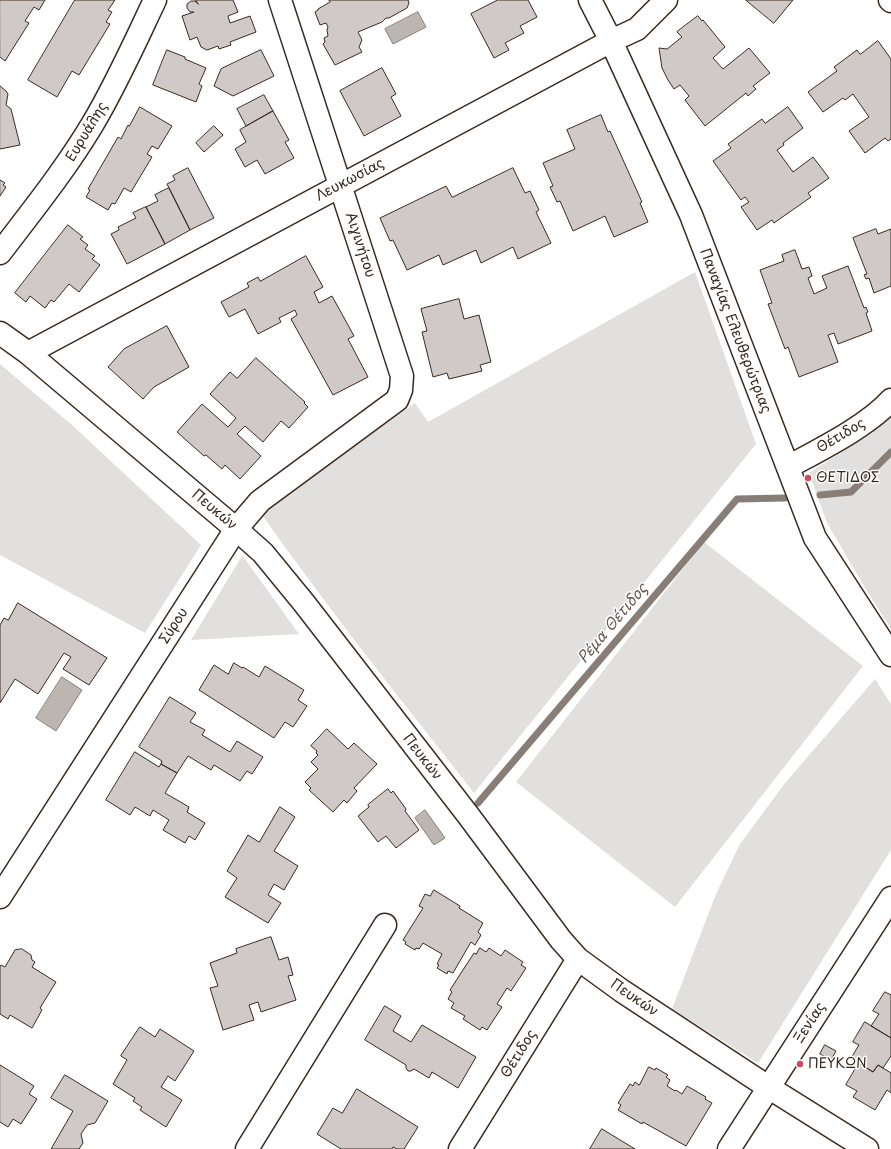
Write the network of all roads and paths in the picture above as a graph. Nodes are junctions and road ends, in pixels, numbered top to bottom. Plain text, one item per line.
1 (154, 0) edge
2 (280, 0) edge
3 (590, 0) edge
4 (666, 0) edge
5 (611, 41) junction
6 (340, 185) junction
7 (0, 254) edge
8 (0, 334) edge
9 (28, 353) junction
10 (397, 400) joint
11 (891, 400) edge
12 (788, 467) junction
13 (236, 529) junction
14 (891, 655) edge
15 (0, 897) edge
16 (891, 898) edge
17 (385, 926) dead end
18 (578, 959) junction
19 (768, 1087) junction
20 (247, 1149) edge
21 (460, 1149) edge
22 (729, 1149) edge
23 (867, 1149) edge

1 - 7 street, Ευρυάλης
2 - 6 street, Αιγινήτου
3 - 5 street, Παναγίας Ελευθερώτριας
4 - 5 street, Λευκωσίας
5 - 6 street, Λευκωσίας
5 - 12 street, Παναγίας Ελευθερώτριας
6 - 9 street, Λευκωσίας
6 - 10 street, Αιγινήτου
8 - 9 street, Πευκών
9 - 13 street, Πευκών
10 - 13 street, Σύρου
11 - 12 street, Θέτιδος
12 - 14 street, Παναγίας Ελευθερώτριας
13 - 15 street, Σύρου
13 - 18 street, Πευκών
16 - 19 street, Ξενίας
17 - 20 street
18 - 19 street, Πευκών
18 - 21 street, Θέτιδος
19 - 22 street, Ξενίας
19 - 23 street, Πευκών

